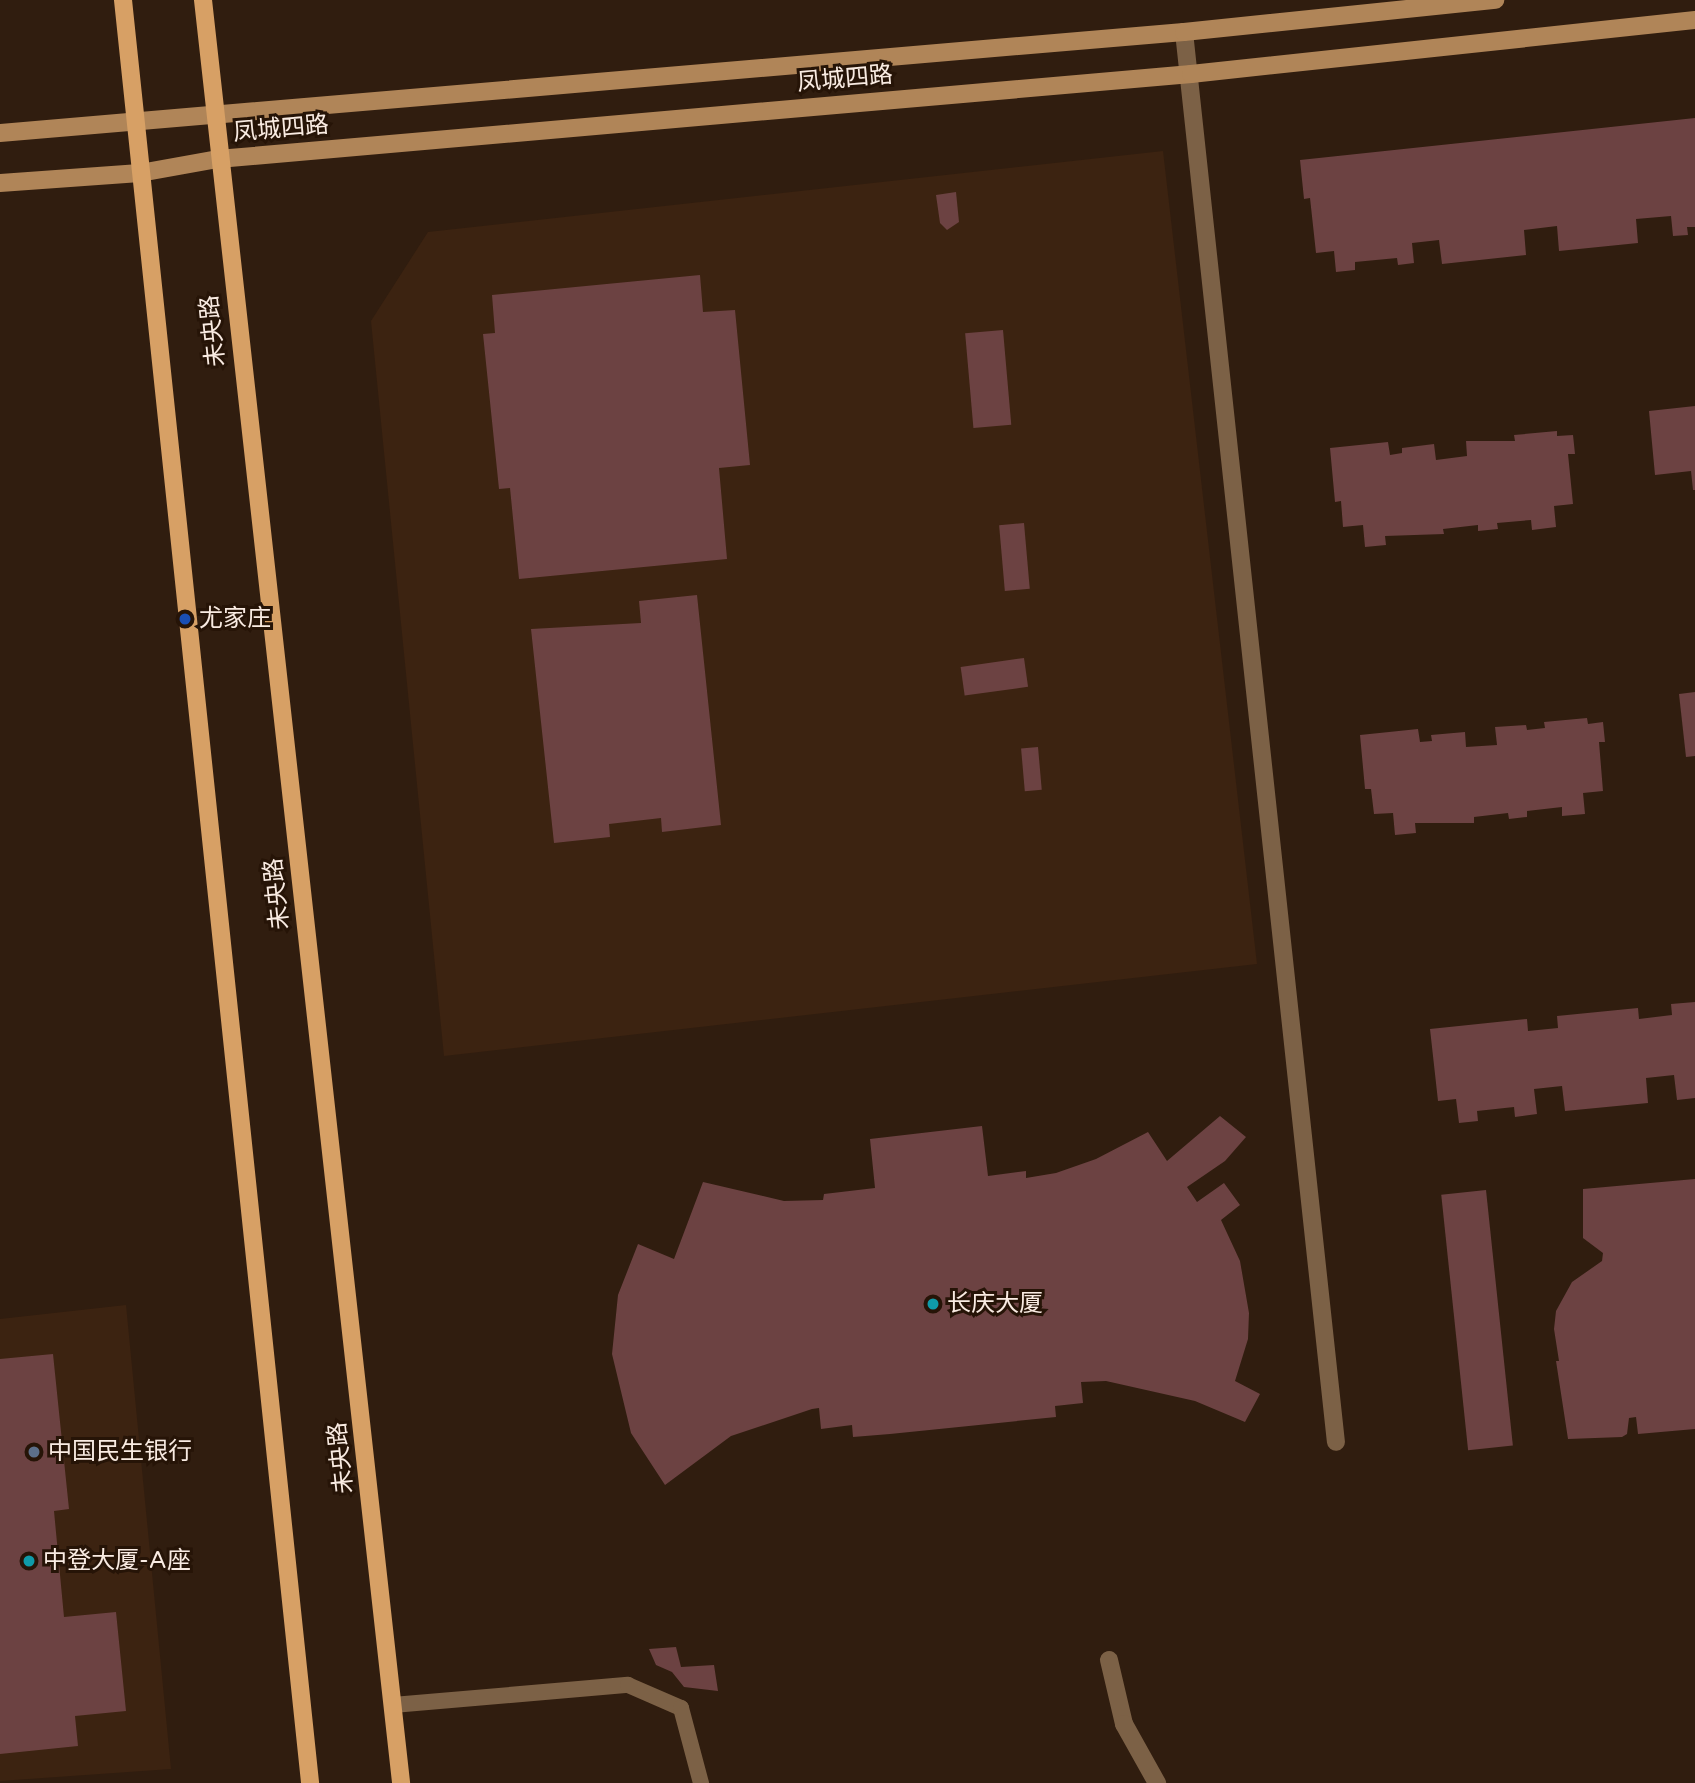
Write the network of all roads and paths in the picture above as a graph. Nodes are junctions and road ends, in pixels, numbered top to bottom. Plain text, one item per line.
1 (123, 0) edge
2 (203, 0) edge
3 (1495, 0) edge
4 (1695, 20) edge
5 (1184, 32) junction
6 (1191, 74) junction
7 (214, 116) junction
8 (137, 124) junction
9 (0, 133) edge
10 (218, 159) junction
11 (140, 173) junction
12 (0, 183) edge
13 (1336, 1442) dead end
14 (1109, 1660) dead end
15 (393, 1705) junction
16 (310, 1783) edge
17 (401, 1783) edge
18 (701, 1783) edge
19 (1157, 1783) edge

1 - 8 main road
2 - 7 main road, 未央路
3 - 5 street, 凤城四路
4 - 6 street, 凤城四路
5 - 6 street
5 - 7 street, 凤城四路
6 - 10 street, 凤城四路
6 - 13 street
7 - 8 street, 凤城四路
7 - 10 main road, 未央路
8 - 9 street, 凤城四路
8 - 11 main road
10 - 11 street, 凤城四路
10 - 15 main road, 未央路
11 - 12 street, 凤城四路
11 - 16 main road
14 - 19 street
15 - 17 main road, 未央路
15 - 18 lane

